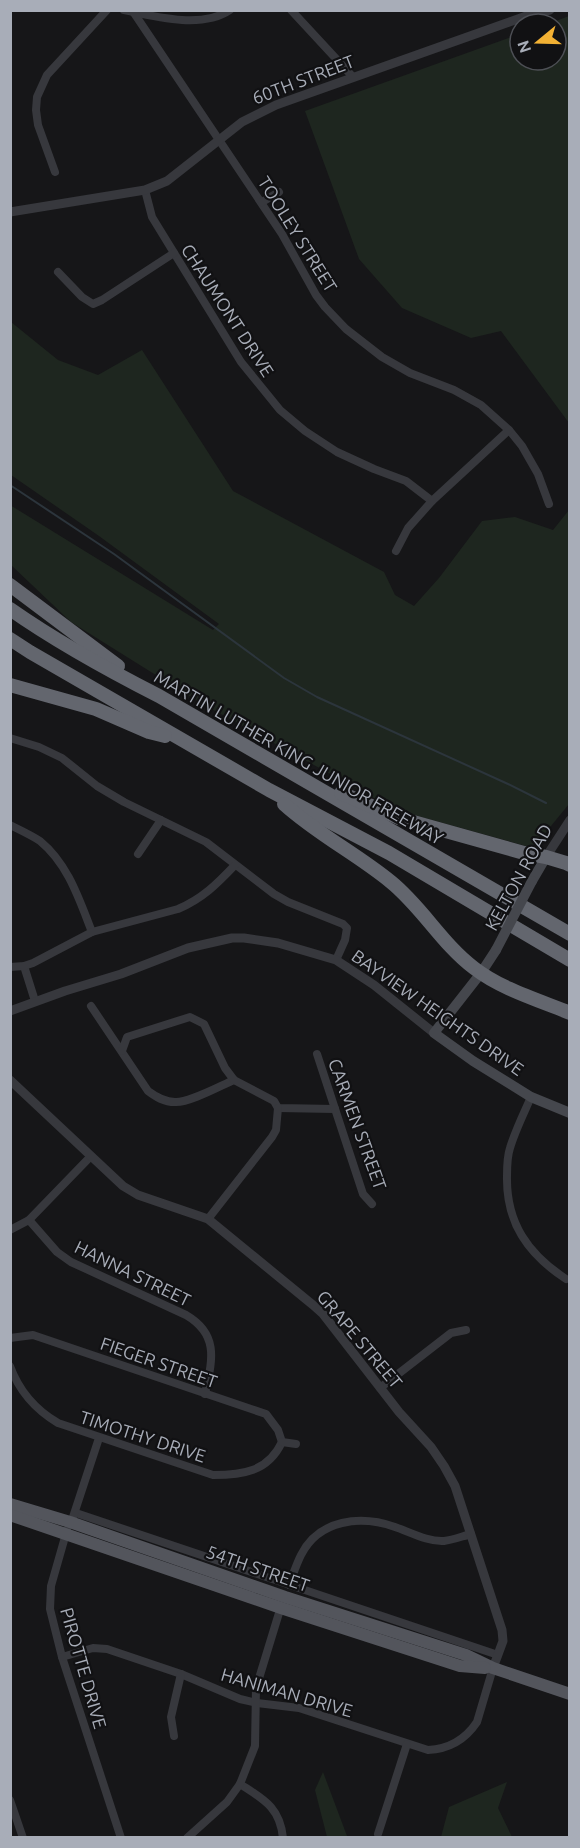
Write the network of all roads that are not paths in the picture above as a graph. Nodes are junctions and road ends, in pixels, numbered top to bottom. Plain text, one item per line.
1 (107, 10) edge
2 (124, 10) edge
3 (230, 10) edge
4 (291, 10) edge
5 (550, 10) edge
6 (133, 11) edge
7 (535, 12) edge
8 (508, 20) edge
9 (353, 77) junction
10 (219, 139) junction
11 (55, 172) dead end
12 (145, 190) junction
13 (279, 192) dead end
14 (262, 202) junction
15 (10, 212) edge
16 (174, 252) junction
17 (58, 272) dead end
18 (509, 430) junction
19 (432, 501) junction
20 (549, 504) dead end
21 (396, 551) dead end
22 (10, 585) edge
23 (10, 609) edge
24 (10, 639) edge
25 (10, 685) edge
26 (159, 696) junction
27 (10, 738) edge
28 (184, 741) junction
29 (283, 768) junction
30 (269, 790) junction
31 (161, 820) junction
32 (570, 820) edge
33 (10, 825) edge
34 (138, 854) dead end
35 (546, 857) junction
36 (235, 865) junction
37 (570, 865) edge
38 (92, 932) junction
39 (570, 934) edge
40 (336, 960) junction
41 (570, 960) edge
42 (24, 966) junction
43 (10, 967) edge
44 (482, 973) junction
45 (35, 1001) junction
46 (91, 1006) dead end
47 (10, 1011) edge
48 (570, 1013) edge
49 (434, 1033) junction
50 (122, 1051) junction
51 (317, 1054) dead end
52 (10, 1080) edge
53 (234, 1080) junction
54 (531, 1097) junction
55 (278, 1108) junction
56 (335, 1109) junction
57 (570, 1113) edge
58 (91, 1156) junction
59 (372, 1204) dead end
60 (208, 1219) junction
61 (29, 1220) junction
62 (10, 1230) edge
63 (566, 1279) dead end
64 (466, 1330) dead end
65 (10, 1338) edge
66 (10, 1366) edge
67 (380, 1388) junction
68 (205, 1394) junction
69 (99, 1438) junction
70 (282, 1442) junction
71 (296, 1444) dead end
72 (10, 1504) edge
73 (10, 1515) edge
74 (73, 1517) junction
75 (471, 1534) junction
76 (66, 1535) junction
77 (289, 1586) junction
78 (279, 1613) dead end
79 (498, 1655) junction
80 (62, 1657) junction
81 (493, 1668) junction
82 (181, 1674) junction
83 (570, 1694) edge
84 (257, 1703) junction
85 (174, 1736) dead end
86 (407, 1744) junction
87 (240, 1784) junction
88 (10, 1800) edge
89 (378, 1834) dead end
90 (23, 1838) edge
91 (121, 1838) edge
92 (187, 1838) edge
93 (283, 1838) edge

1 - 11 street
2 - 6 street
3 - 6 street
4 - 9 street
5 - 7 street, 60TH STREET
6 - 10 street, TOOLEY STREET
8 - 9 street, 60TH STREET
9 - 10 street, 60TH STREET
10 - 12 street, 60TH STREET
10 - 14 street, TOOLEY STREET
12 - 15 street, 60TH STREET
12 - 16 street, CHAUMONT DRIVE
13 - 14 street
14 - 18 street, TOOLEY STREET
16 - 17 street
16 - 19 street, CHAUMONT DRIVE
18 - 19 street
18 - 20 street, TOOLEY STREET
19 - 21 street
22 - 26 highway
23 - 26 highway, MARTIN LUTHER KING JUNIOR FREEWAY
24 - 28 highway
25 - 28 highway
26 - 29 highway, MARTIN LUTHER KING JUNIOR FREEWAY
27 - 31 street
28 - 30 highway
29 - 35 highway
29 - 39 highway, MARTIN LUTHER KING JUNIOR FREEWAY
30 - 41 highway
30 - 44 highway
31 - 34 street
31 - 36 street
32 - 35 street, KELTON ROAD
33 - 38 street
35 - 37 highway
35 - 44 main road, KELTON ROAD, bridge
36 - 38 street
36 - 40 street
38 - 42 street
40 - 45 street, BAYVIEW HEIGHTS DRIVE
40 - 49 street, BAYVIEW HEIGHTS DRIVE
42 - 43 street
42 - 45 street
44 - 48 highway
44 - 49 main road, KELTON ROAD
45 - 47 street, BAYVIEW HEIGHTS DRIVE
46 - 50 street
49 - 54 main road, BAYVIEW HEIGHTS DRIVE
50 - 53 street
50 - 53 street
51 - 56 street, CARMEN STREET
52 - 58 street, GRAPE STREET
53 - 55 street
54 - 57 main road, BAYVIEW HEIGHTS DRIVE
54 - 63 street
55 - 56 street
55 - 60 street
56 - 59 street, CARMEN STREET
58 - 60 street, GRAPE STREET
58 - 61 street
60 - 67 street, GRAPE STREET
61 - 62 street
61 - 68 street, HANNA STREET
64 - 67 street
65 - 68 street, FIEGER STREET
66 - 69 street, TIMOTHY DRIVE
67 - 75 street, GRAPE STREET
68 - 70 street, FIEGER STREET
69 - 70 street, TIMOTHY DRIVE
69 - 74 street, PIROTTE DRIVE
70 - 71 street
72 - 74 main road, 54TH STREET
73 - 76 main road, 54TH STREET
74 - 76 street, PIROTTE DRIVE
74 - 77 street
74 - 81 main road, 54TH STREET
75 - 77 street
75 - 79 street, GRAPE STREET
76 - 80 street, PIROTTE DRIVE
76 - 81 main road, 54TH STREET
77 - 79 street
78 - 84 street
79 - 81 street, GRAPE STREET
80 - 82 street, HANIMAN DRIVE
80 - 91 street, PIROTTE DRIVE
81 - 83 main road, 54TH STREET
81 - 86 street, HANIMAN DRIVE
82 - 84 street, HANIMAN DRIVE
82 - 85 street
84 - 86 street, HANIMAN DRIVE
84 - 87 street
86 - 89 street
87 - 92 street
87 - 93 street
88 - 90 street

